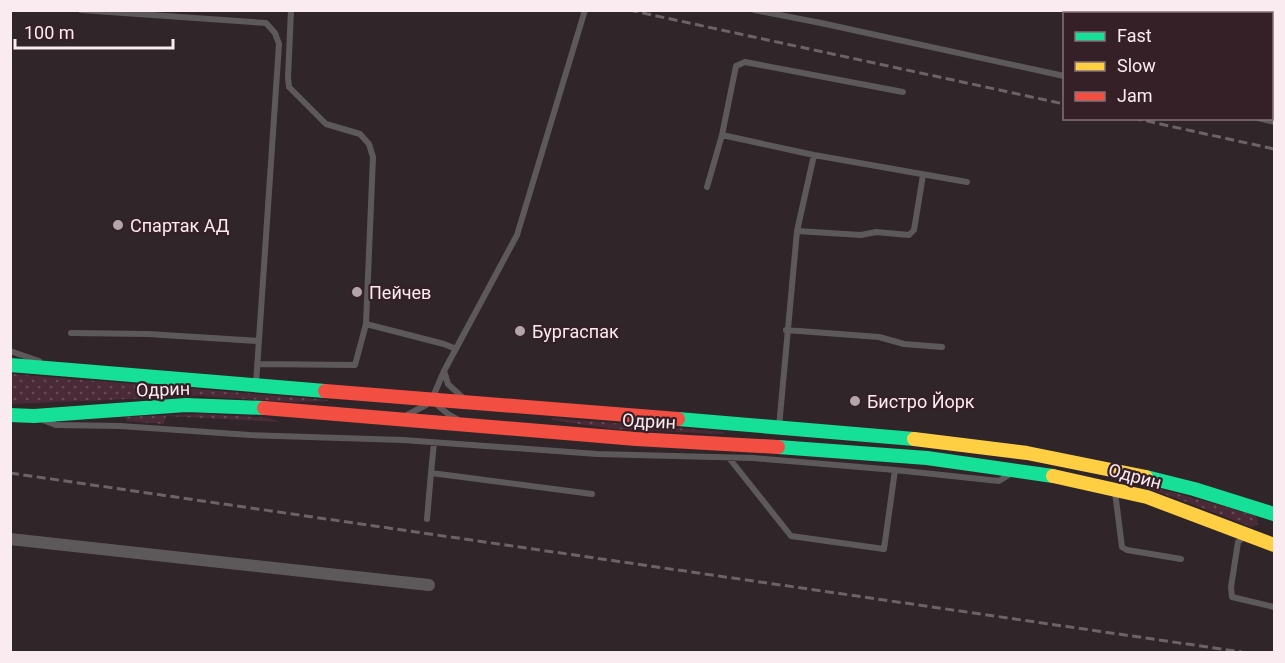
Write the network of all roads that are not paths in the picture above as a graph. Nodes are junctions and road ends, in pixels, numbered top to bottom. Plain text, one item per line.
1 (81, 10) edge
2 (291, 10) edge
3 (585, 10) edge
4 (754, 10) edge
5 (1063, 76) edge
6 (903, 92) dead end
7 (722, 135) junction
8 (814, 155) junction
9 (923, 175) junction
10 (968, 182) dead end
11 (707, 187) dead end
12 (797, 231) junction
13 (366, 324) junction
14 (786, 330) junction
15 (71, 333) dead end
16 (258, 341) junction
17 (942, 347) dead end
18 (456, 349) junction
19 (10, 351) edge
20 (257, 364) junction
21 (10, 365) edge
22 (62, 369) junction
23 (444, 371) junction
24 (256, 384) junction
25 (432, 399) junction
26 (468, 402) junction
27 (10, 415) edge
28 (34, 416) junction
29 (396, 420) junction
30 (471, 425) junction
31 (779, 428) junction
32 (692, 441) junction
33 (434, 443) junction
34 (729, 458) junction
35 (895, 470) junction
36 (1018, 470) junction
37 (431, 473) junction
38 (1115, 488) junction
39 (592, 494) dead end
40 (1258, 508) junction
41 (1275, 514) edge
42 (427, 519) dead end
43 (1246, 535) junction
44 (10, 539) edge
45 (1275, 545) edge
46 (1181, 559) dead end
47 (429, 585) dead end
48 (1275, 607) edge

1 - 16 lane
2 - 13 lane
3 - 18 lane
4 - 5 lane
6 - 7 lane
7 - 8 lane
7 - 11 lane
8 - 9 lane
8 - 12 lane
9 - 10 lane
9 - 12 lane
12 - 14 lane
13 - 18 lane
13 - 20 lane
14 - 17 lane
14 - 31 lane
15 - 16 lane
16 - 20 lane
18 - 23 lane
19 - 22 lane
20 - 24 lane
21 - 22 main road, Одрин
22 - 24 main road, Одрин
23 - 25 lane
23 - 26 lane
24 - 25 main road, Одрин
25 - 26 main road, Одрин
25 - 29 lane
25 - 30 lane
26 - 31 main road, Одрин
27 - 28 main road, Одрин
28 - 29 main road, Одрин
28 - 33 lane
29 - 30 main road, Одрин
30 - 32 main road, Одрин
31 - 32 main road
31 - 40 main road, Одрин
32 - 36 main road, Одрин
33 - 34 lane
33 - 37 lane
34 - 35 lane
34 - 35 lane
35 - 36 lane
36 - 38 main road, Одрин
37 - 39 lane
37 - 42 lane
38 - 43 main road, Одрин
38 - 46 lane
40 - 41 main road, Одрин
40 - 43 main road
43 - 45 main road, Одрин
43 - 48 lane
44 - 47 street

